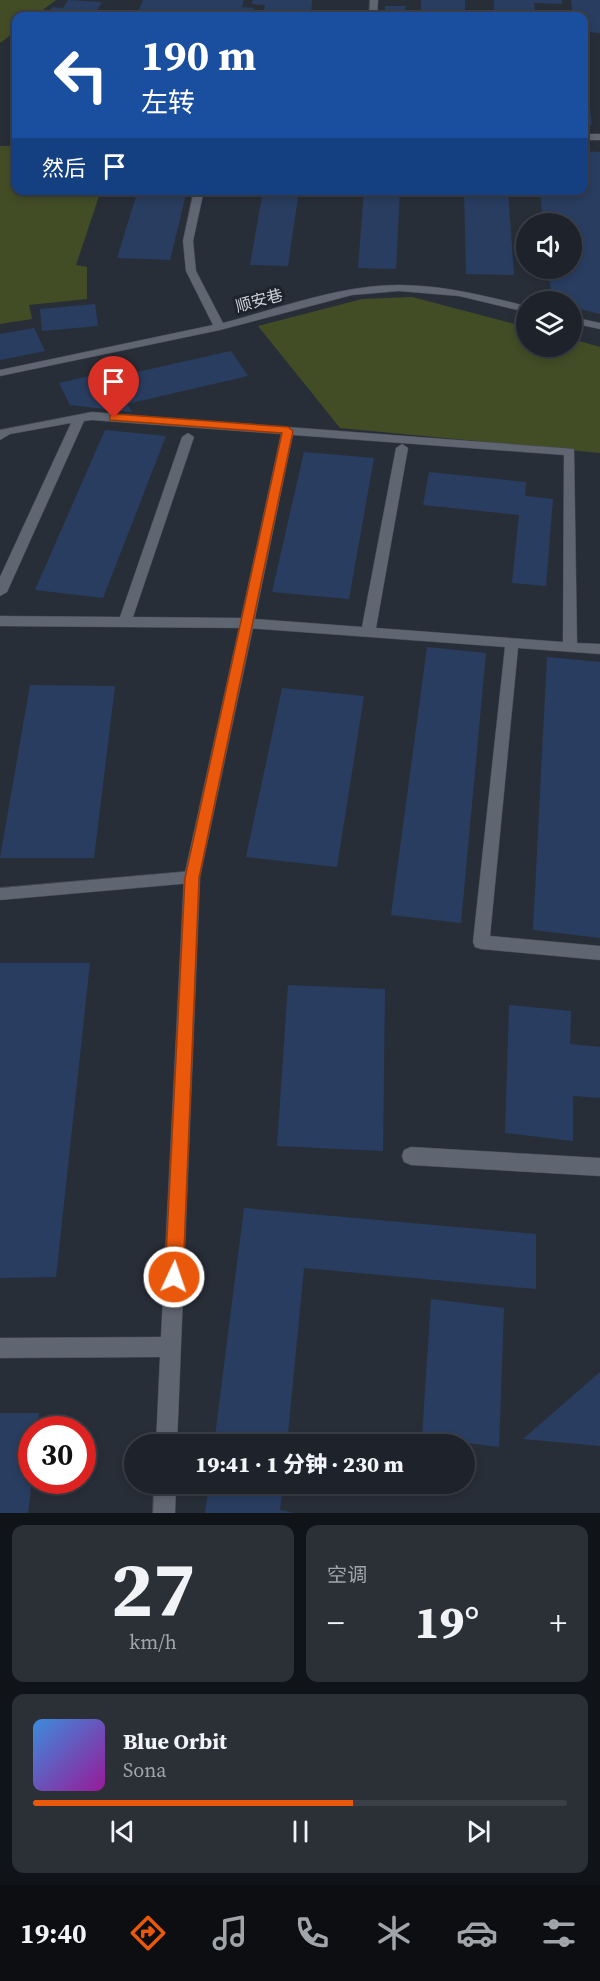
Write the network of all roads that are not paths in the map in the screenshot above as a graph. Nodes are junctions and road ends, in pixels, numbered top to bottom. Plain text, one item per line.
1 (198, 195) edge
2 (516, 307) edge
3 (582, 322) edge
4 (219, 327) junction
5 (600, 327) edge
6 (0, 373) edge
7 (79, 418) junction
8 (288, 431) junction
9 (0, 436) edge
10 (188, 437) dead end
11 (402, 448) dead end
12 (0, 592) edge
13 (0, 621) edge
14 (125, 622) junction
15 (248, 623) junction
16 (368, 632) junction
17 (512, 642) junction
18 (570, 646) junction
19 (600, 649) edge
20 (192, 878) junction
21 (0, 894) edge
22 (600, 953) edge
23 (411, 1156) dead end
24 (600, 1167) edge
25 (170, 1347) junction
26 (0, 1348) edge
27 (166, 1434) edge
28 (165, 1494) edge
29 (164, 1513) edge

1 - 4 street
2 - 4 street, 顺安巷
3 - 5 street
4 - 6 street, 顺安巷
7 - 8 street
7 - 9 street
7 - 12 street
8 - 15 street
8 - 18 street
10 - 14 street
11 - 16 street
13 - 14 street
14 - 15 street
15 - 16 street
15 - 20 street
16 - 17 street
17 - 18 street
17 - 22 street
18 - 19 street
20 - 21 street
20 - 25 street
23 - 24 street
25 - 26 street
25 - 27 street
28 - 29 street

